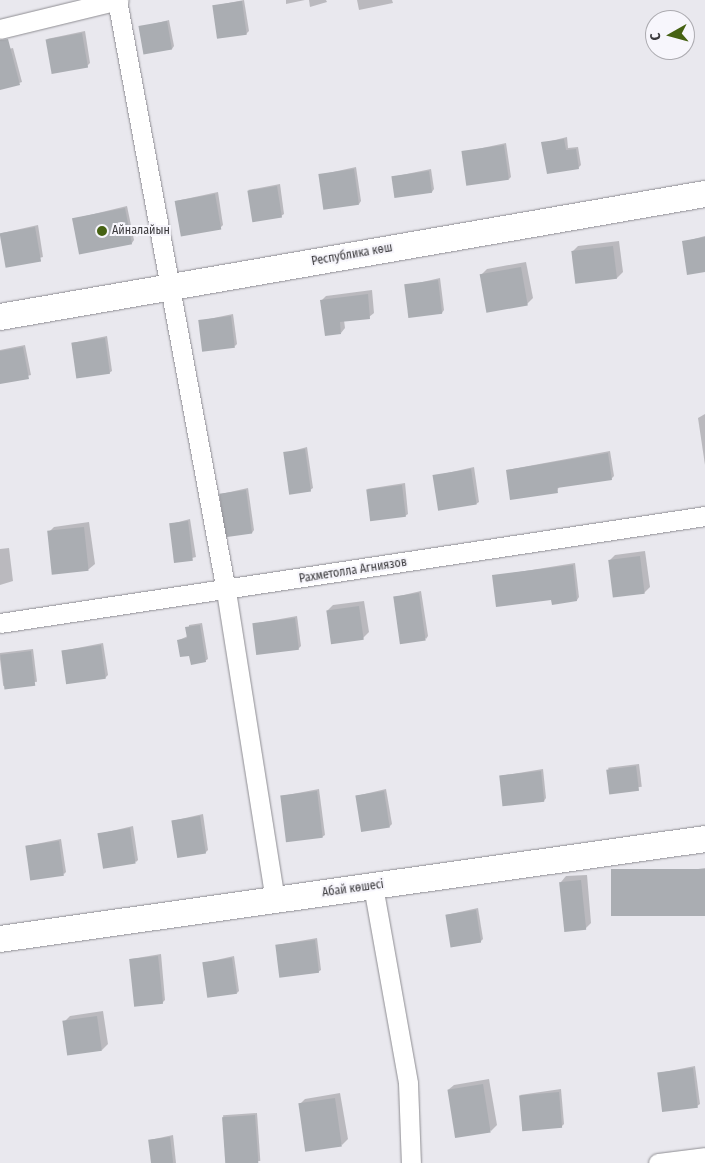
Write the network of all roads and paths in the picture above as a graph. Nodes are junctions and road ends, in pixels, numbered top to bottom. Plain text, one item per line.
1 (118, 0) edge
2 (0, 29) edge
3 (705, 194) edge
4 (172, 286) junction
5 (0, 318) edge
6 (705, 516) edge
7 (226, 591) junction
8 (0, 623) edge
9 (705, 839) edge
10 (374, 886) junction
11 (274, 900) junction
12 (0, 939) edge
13 (705, 1157) edge
14 (411, 1163) edge
15 (658, 1163) edge

1 - 2 street
1 - 4 street
3 - 4 main road, Республика көш
4 - 5 main road, Республика көш
4 - 7 street
6 - 7 street, Рахметолла Агниязов
7 - 8 street, Рахметолла Агниязов
7 - 11 street
9 - 10 main road, Абай көшесі
10 - 11 main road, Абай көшесі
10 - 14 street
11 - 12 main road, Абай көшесі
13 - 15 street

